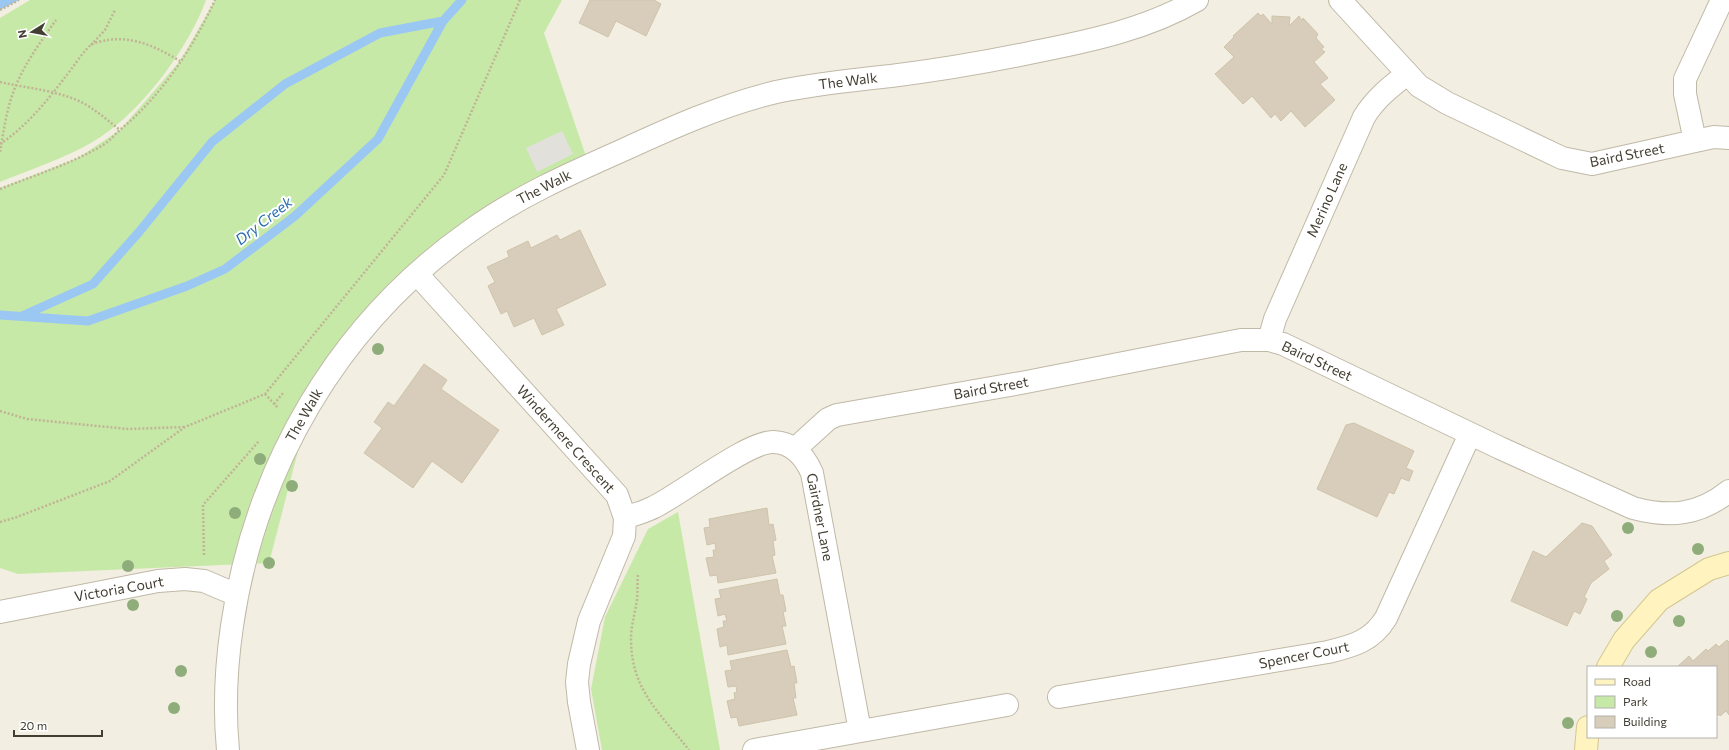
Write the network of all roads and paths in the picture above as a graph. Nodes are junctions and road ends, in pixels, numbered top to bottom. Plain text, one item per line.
1 (19, 0) edge
2 (215, 0) edge
3 (520, 0) edge
4 (1197, 0) edge
5 (1340, 0) edge
6 (1722, 0) edge
7 (1172, 5) edge
8 (0, 10) edge
9 (115, 10) dead end
10 (56, 20) dead end
11 (91, 45) junction
12 (180, 61) junction
13 (1407, 74) junction
14 (0, 82) edge
15 (16, 85) junction
16 (54, 92) junction
17 (120, 130) junction
18 (1729, 138) edge
19 (1695, 141) junction
20 (1, 143) edge
21 (0, 152) edge
22 (0, 189) edge
23 (417, 274) junction
24 (1268, 340) junction
25 (265, 394) junction
26 (0, 411) edge
27 (283, 412) dead end
28 (185, 427) junction
29 (1470, 434) junction
30 (263, 435) dead end
31 (796, 449) junction
32 (1729, 491) edge
33 (625, 518) junction
34 (0, 522) edge
35 (1729, 563) edge
36 (638, 569) dead end
37 (204, 581) junction
38 (237, 595) junction
39 (0, 612) edge
40 (1609, 666) edge
41 (1059, 697) dead end
42 (1007, 705) dead end
43 (860, 731) junction
44 (1587, 738) edge
45 (228, 750) edge
46 (588, 750) edge
47 (689, 750) edge
48 (754, 750) edge
49 (1586, 750) edge

1 - 8 path
2 - 12 path
3 - 25 path
4 - 7 street, The Walk
5 - 13 street, Baird Street
6 - 19 street
7 - 23 street, The Walk
9 - 11 path
10 - 15 path
11 - 12 path
11 - 16 path
12 - 17 path
13 - 19 street, Baird Street
13 - 24 street, Merino Lane
14 - 15 path
15 - 16 path
15 - 20 path
16 - 17 path
16 - 20 path
17 - 22 path
18 - 19 street, Baird Street
20 - 21 path
23 - 33 street, Windermere Crescent
23 - 38 street, The Walk
24 - 29 street, Baird Street
24 - 31 street, Baird Street
25 - 27 path
25 - 28 path
26 - 28 path
28 - 34 path
29 - 32 street, Baird Street
29 - 41 street, Spencer Court
30 - 37 path
31 - 33 street
31 - 43 street, Gairdner Lane
33 - 46 street, Windermere Crescent
35 - 40 street
36 - 47 path
37 - 38 street, Victoria Court
37 - 39 street, Victoria Court
38 - 45 street, The Walk
42 - 43 street
43 - 48 street
44 - 49 street

